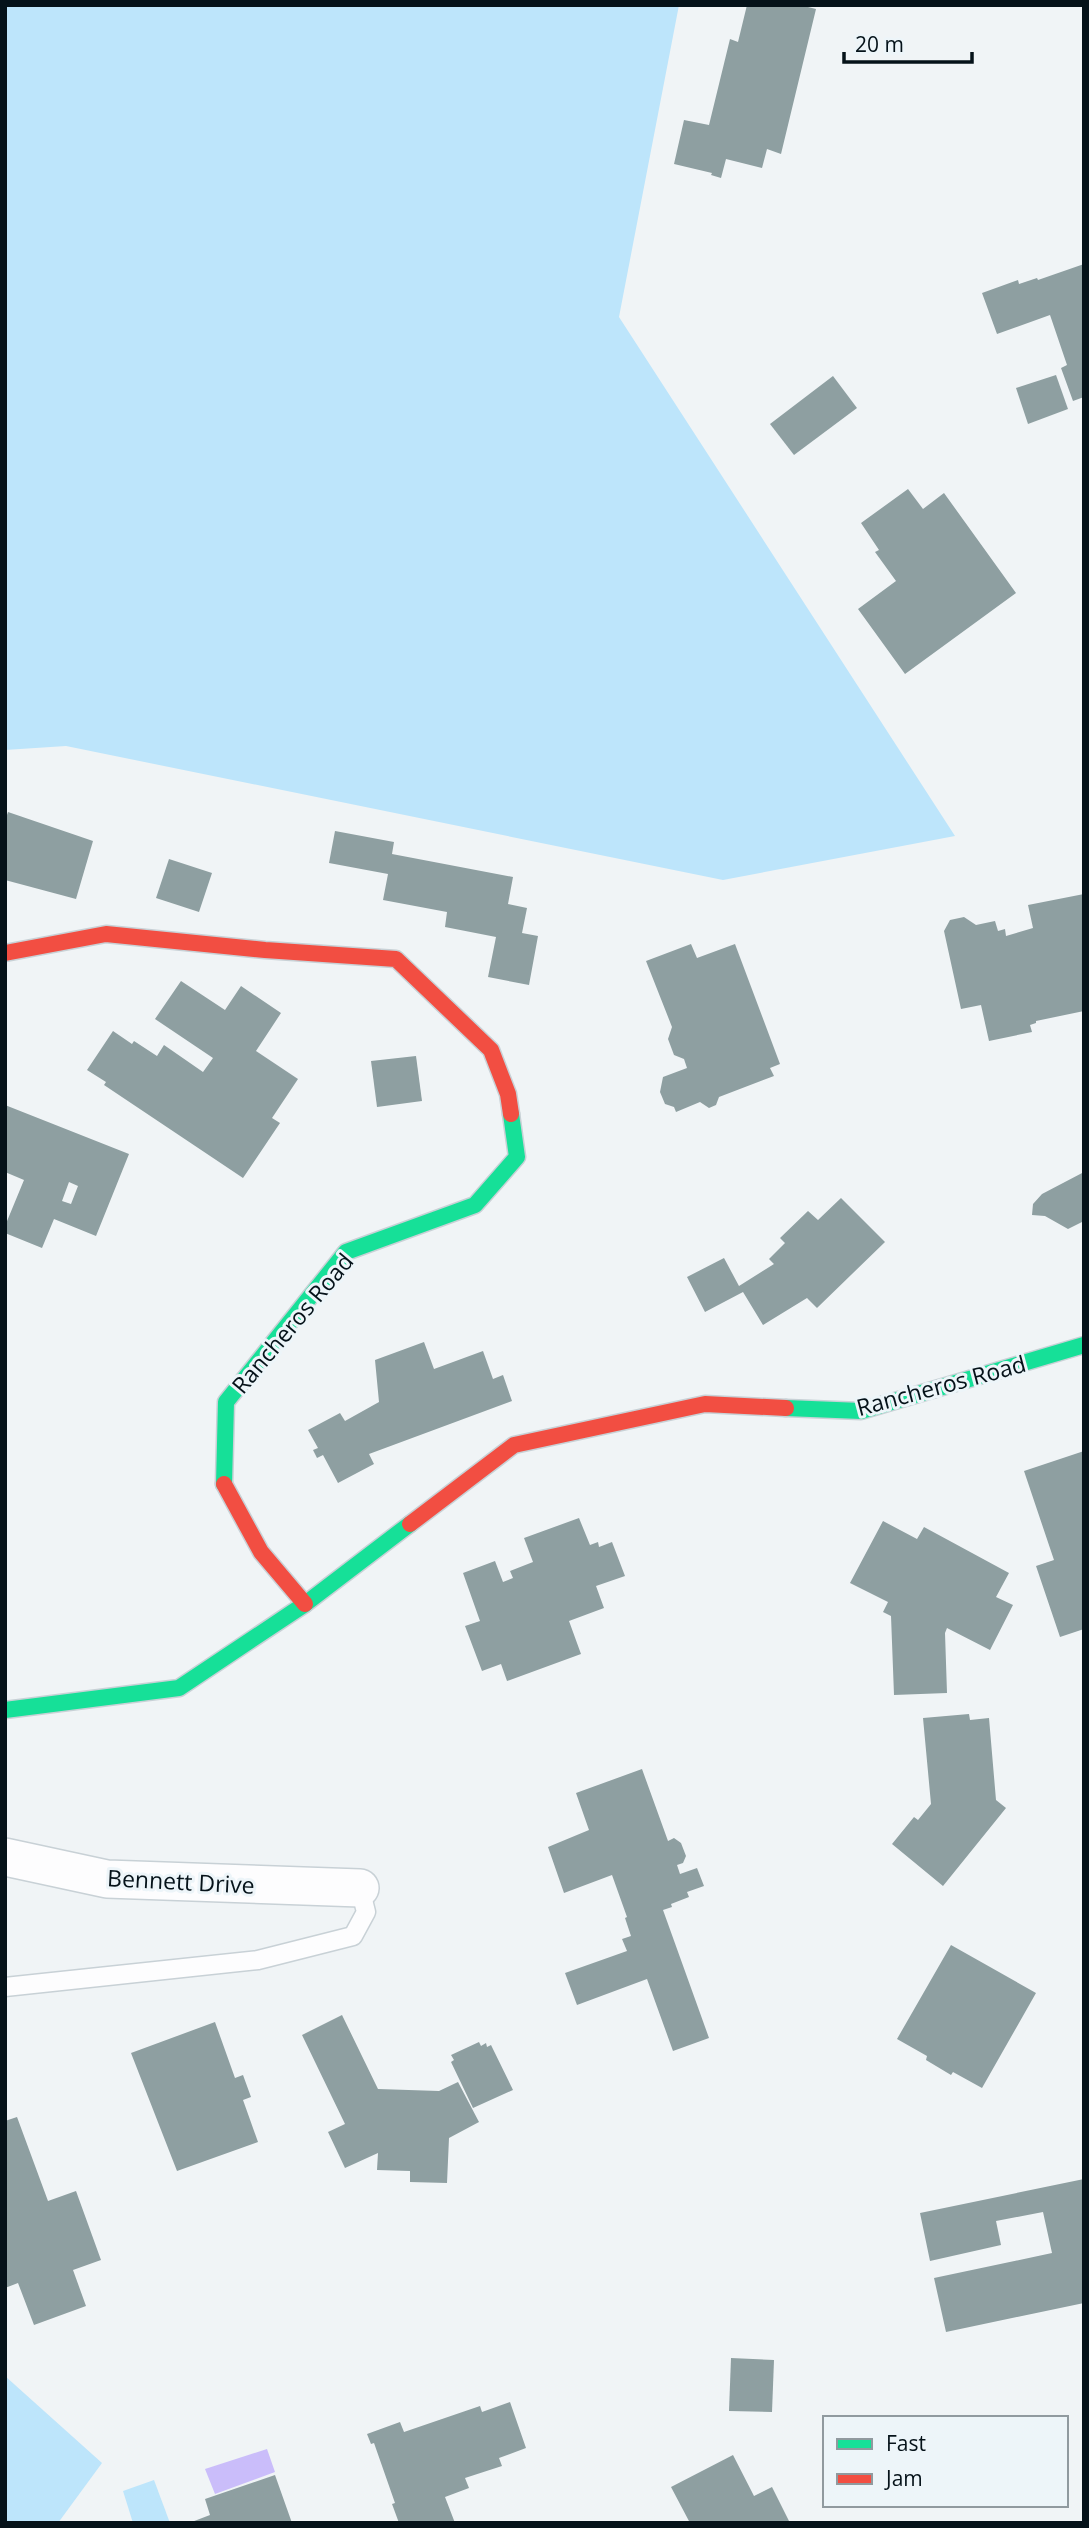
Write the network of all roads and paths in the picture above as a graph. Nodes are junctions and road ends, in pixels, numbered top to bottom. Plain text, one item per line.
1 (5, 953) edge
2 (1084, 1345) edge
3 (305, 1604) junction
4 (5, 1710) edge
5 (5, 1857) edge
6 (360, 1888) joint
7 (5, 1987) edge

1 - 3 street, Rancheros Road
2 - 3 street, Rancheros Road
3 - 4 street
5 - 6 street, Bennett Drive
6 - 7 lane

